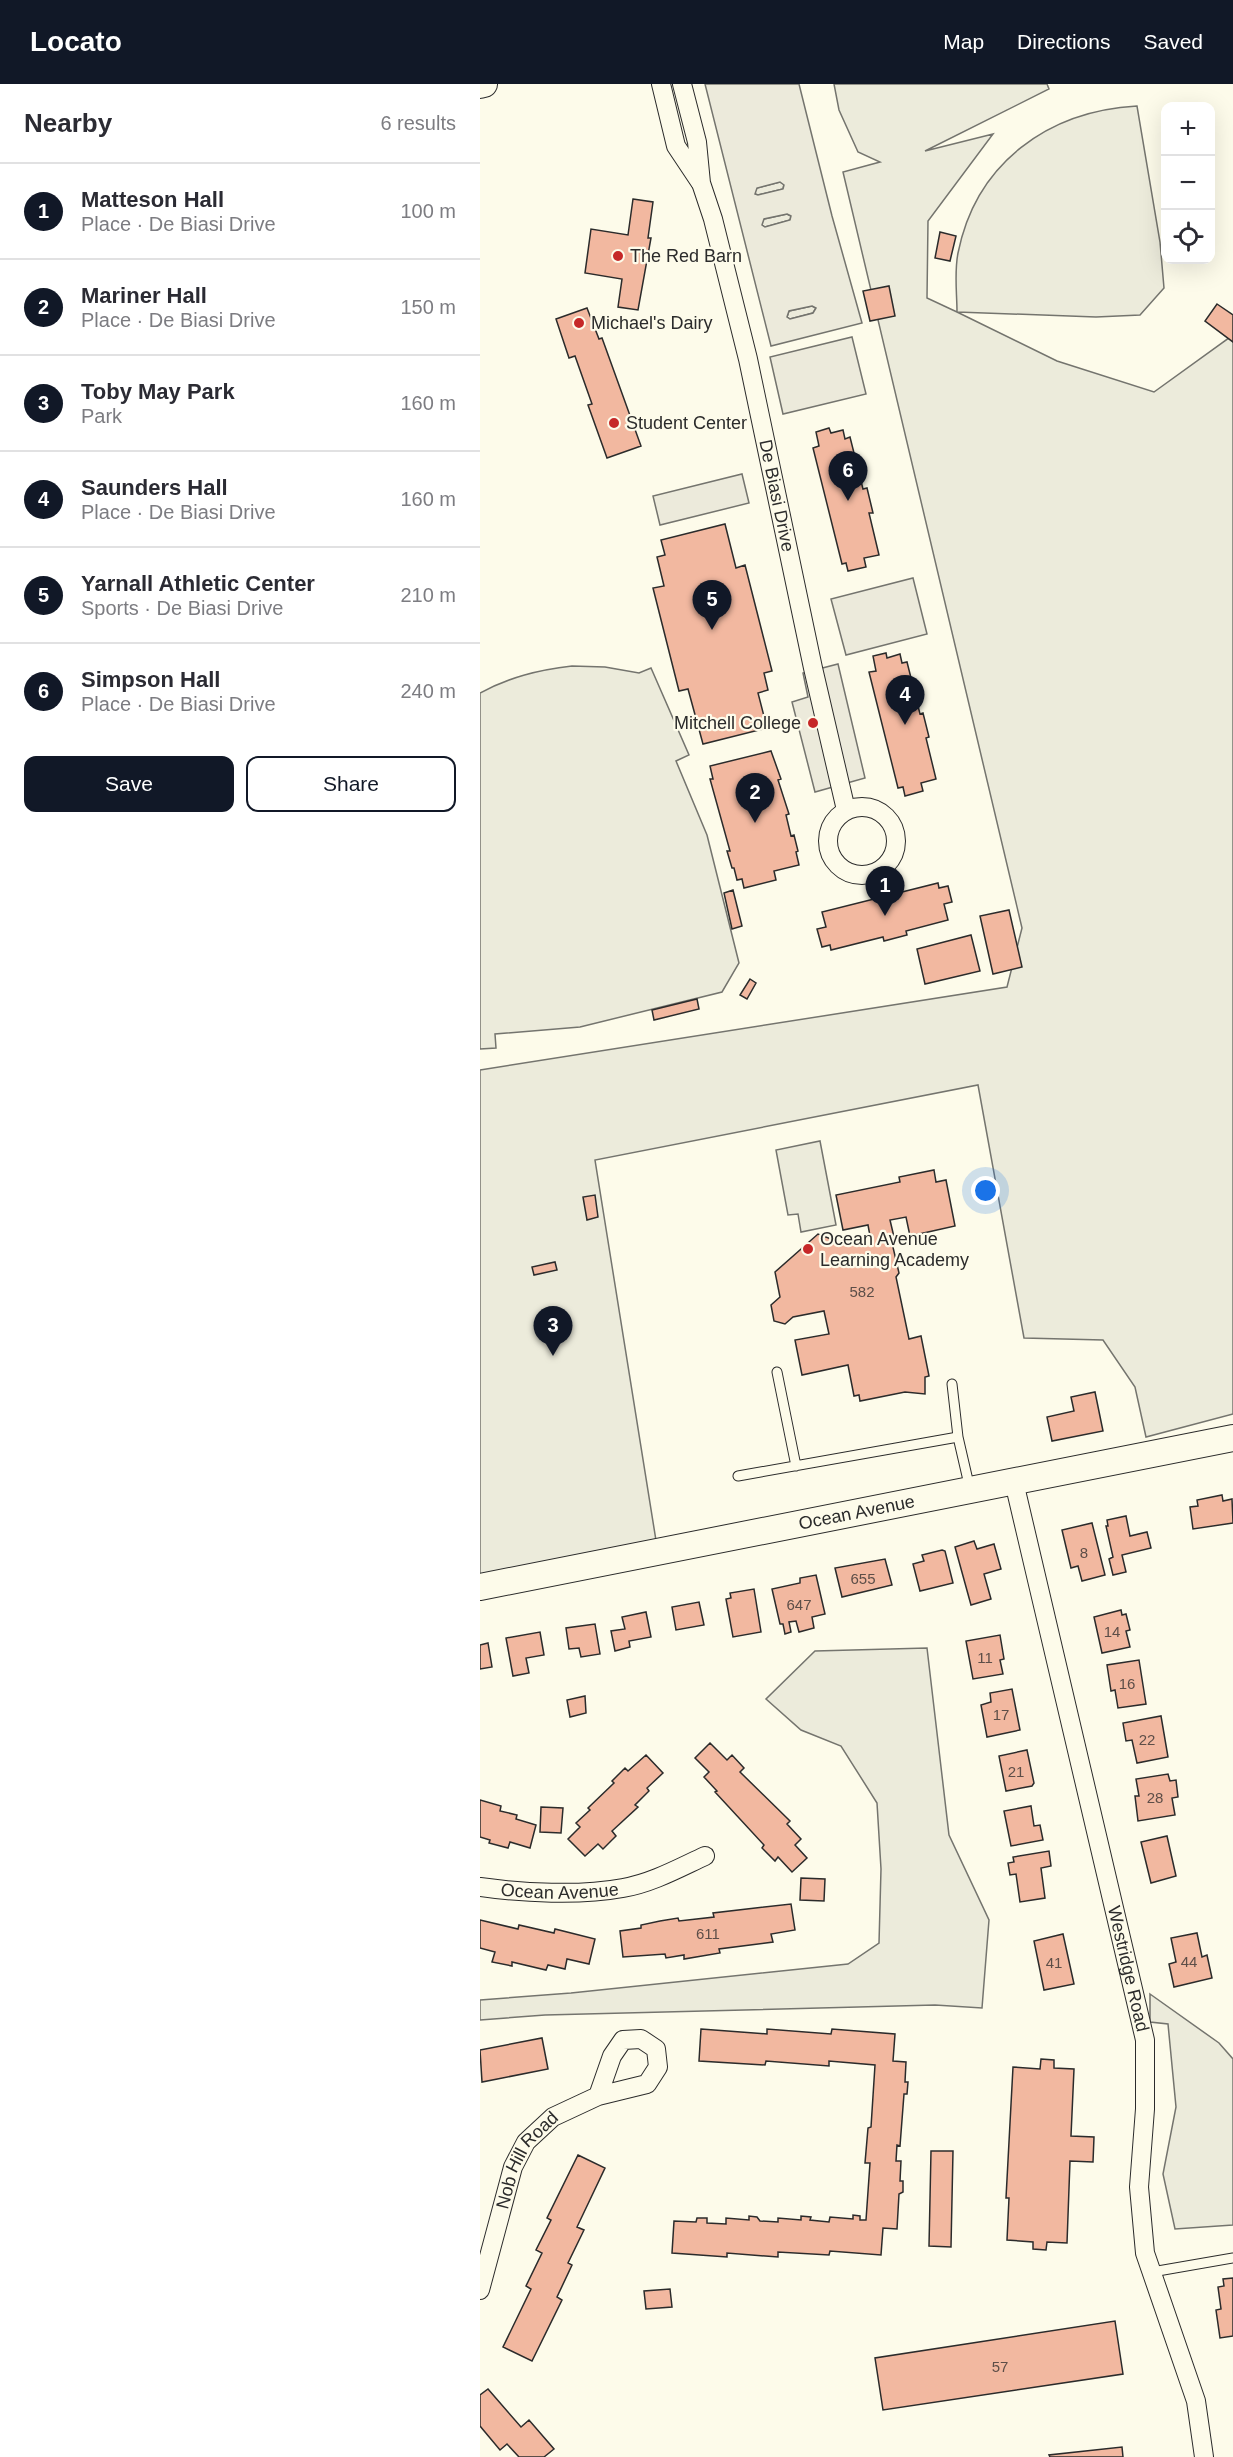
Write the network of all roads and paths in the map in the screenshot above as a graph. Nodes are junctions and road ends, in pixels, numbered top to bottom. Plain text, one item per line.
1 (661, 84) edge
2 (682, 84) edge
3 (701, 183) junction
4 (846, 810) dead end
5 (777, 1372) dead end
6 (952, 1384) dead end
7 (958, 1437) junction
8 (1233, 1438) edge
9 (796, 1466) junction
10 (738, 1476) dead end
11 (1014, 1482) junction
12 (970, 1491) junction
13 (480, 1587) edge
14 (705, 1856) dead end
15 (480, 1887) edge
16 (598, 2096) dead end
17 (1233, 2258) edge
18 (1152, 2272) junction
19 (480, 2290) edge
20 (1204, 2457) edge

1 - 3 street, De Biasi Drive
2 - 3 street, De Biasi Drive
3 - 4 street, De Biasi Drive
5 - 9 lane
6 - 7 lane
7 - 9 lane
7 - 12 lane
8 - 11 main road, Ocean Avenue
9 - 10 lane
11 - 12 main road, Ocean Avenue
11 - 18 street, Westridge Road
12 - 13 main road, Ocean Avenue
14 - 15 street, Ocean Avenue
16 - 19 street, Nob Hill Road
17 - 18 lane
18 - 20 street, Westridge Road

